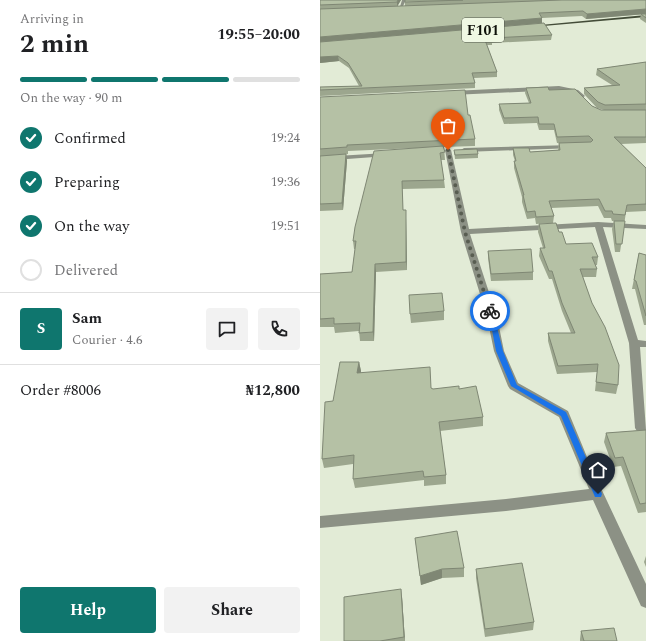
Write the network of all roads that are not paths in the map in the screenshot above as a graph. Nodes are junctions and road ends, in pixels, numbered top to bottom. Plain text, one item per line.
1 (404, 0) edge
2 (400, 9) junction
3 (407, 9) edge
4 (393, 10) edge
5 (646, 16) edge
6 (526, 26) edge
7 (442, 93) edge
8 (585, 101) edge
9 (580, 146) edge
10 (396, 154) edge
11 (320, 160) edge
12 (598, 224) junction
13 (646, 228) edge
14 (465, 232) junction
15 (634, 343) junction
16 (646, 344) edge
17 (641, 428) dead end
18 (598, 494) junction
19 (320, 522) edge
20 (646, 601) edge

1 - 2 street
2 - 3 street
2 - 4 street
5 - 6 main road, F101
7 - 8 street
9 - 14 street
10 - 11 street
12 - 13 street
12 - 14 street
12 - 15 street
14 - 18 street
15 - 16 street
15 - 17 street
18 - 19 street
18 - 20 street

